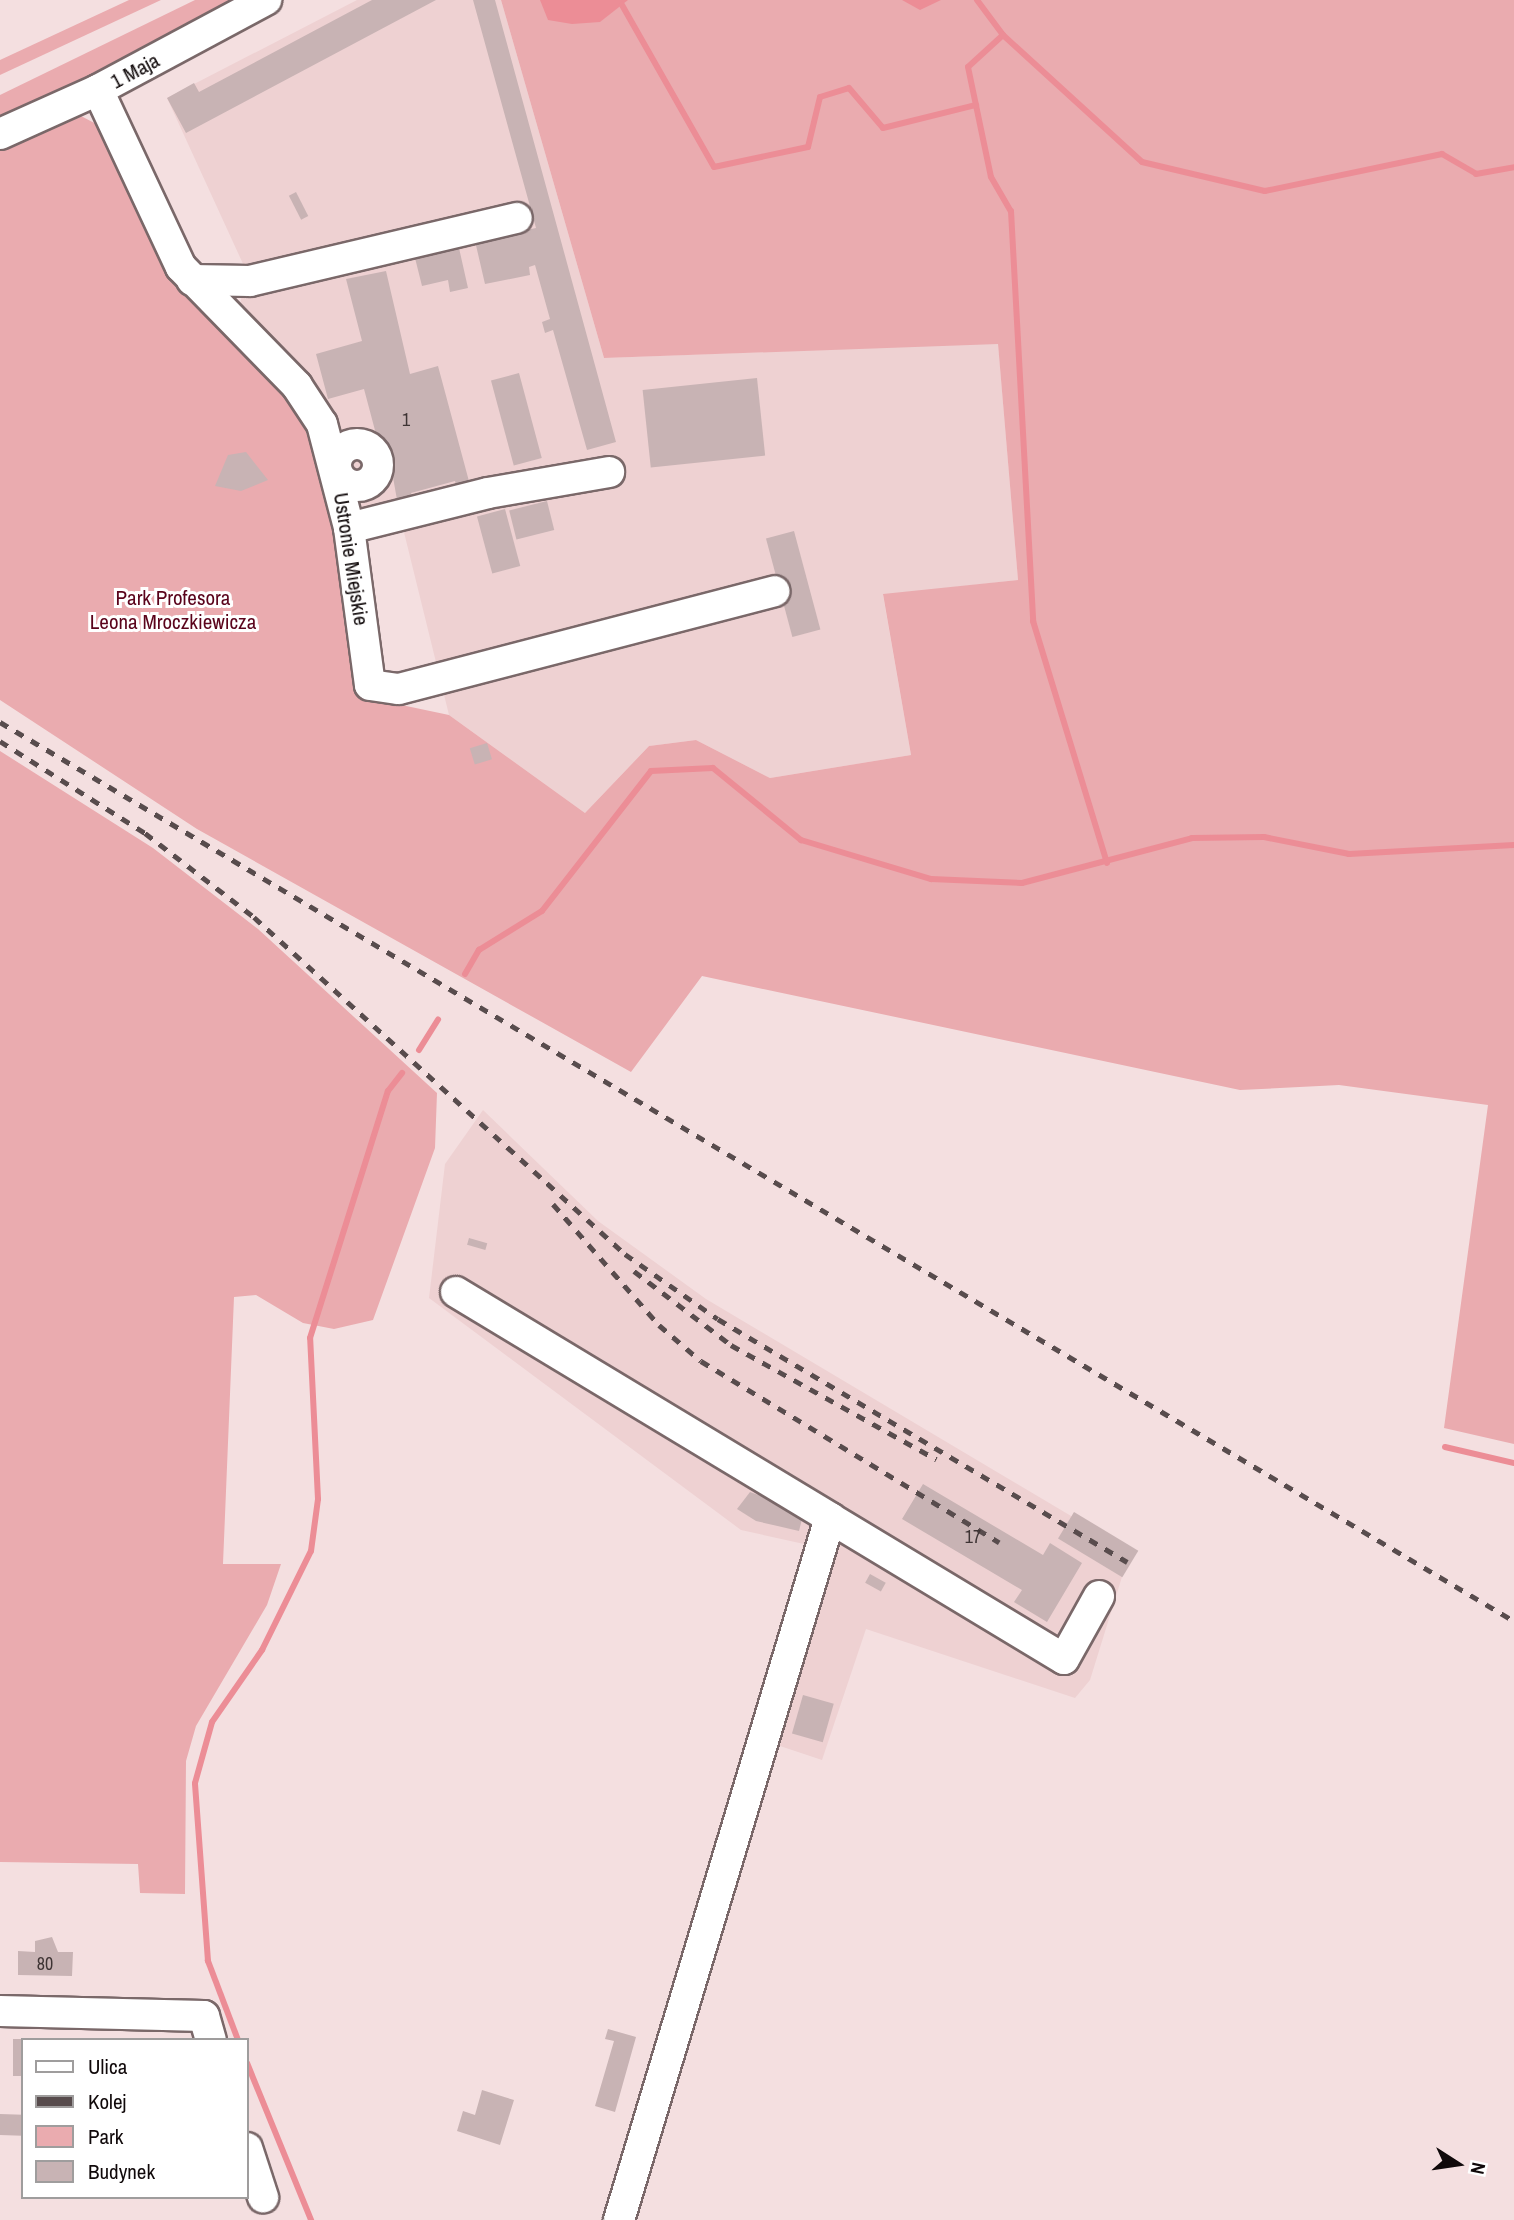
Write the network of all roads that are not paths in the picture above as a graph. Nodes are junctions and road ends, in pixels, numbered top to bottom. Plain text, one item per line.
1 (266, 0) edge
2 (98, 90) junction
3 (0, 134) edge
4 (517, 218) dead end
5 (192, 281) junction
6 (289, 378) junction
7 (338, 472) junction
8 (609, 472) dead end
9 (349, 528) junction
10 (774, 591) dead end
11 (456, 1292) dead end
12 (830, 1518) junction
13 (1099, 1596) dead end
14 (0, 2011) edge
15 (210, 2038) edge
16 (248, 2151) edge
17 (263, 2197) dead end
18 (619, 2220) edge

1 - 2 street, 1 Maja
2 - 3 street, 1 Maja
2 - 5 street, Ustronie Miejskie
4 - 5 street
5 - 6 street, Ustronie Miejskie
6 - 7 street, Ustronie Miejskie
6 - 7 street
7 - 9 street, Ustronie Miejskie
8 - 9 street
9 - 10 street, Ustronie Miejskie
11 - 12 street
12 - 13 street
12 - 18 street
14 - 15 street
16 - 17 street

